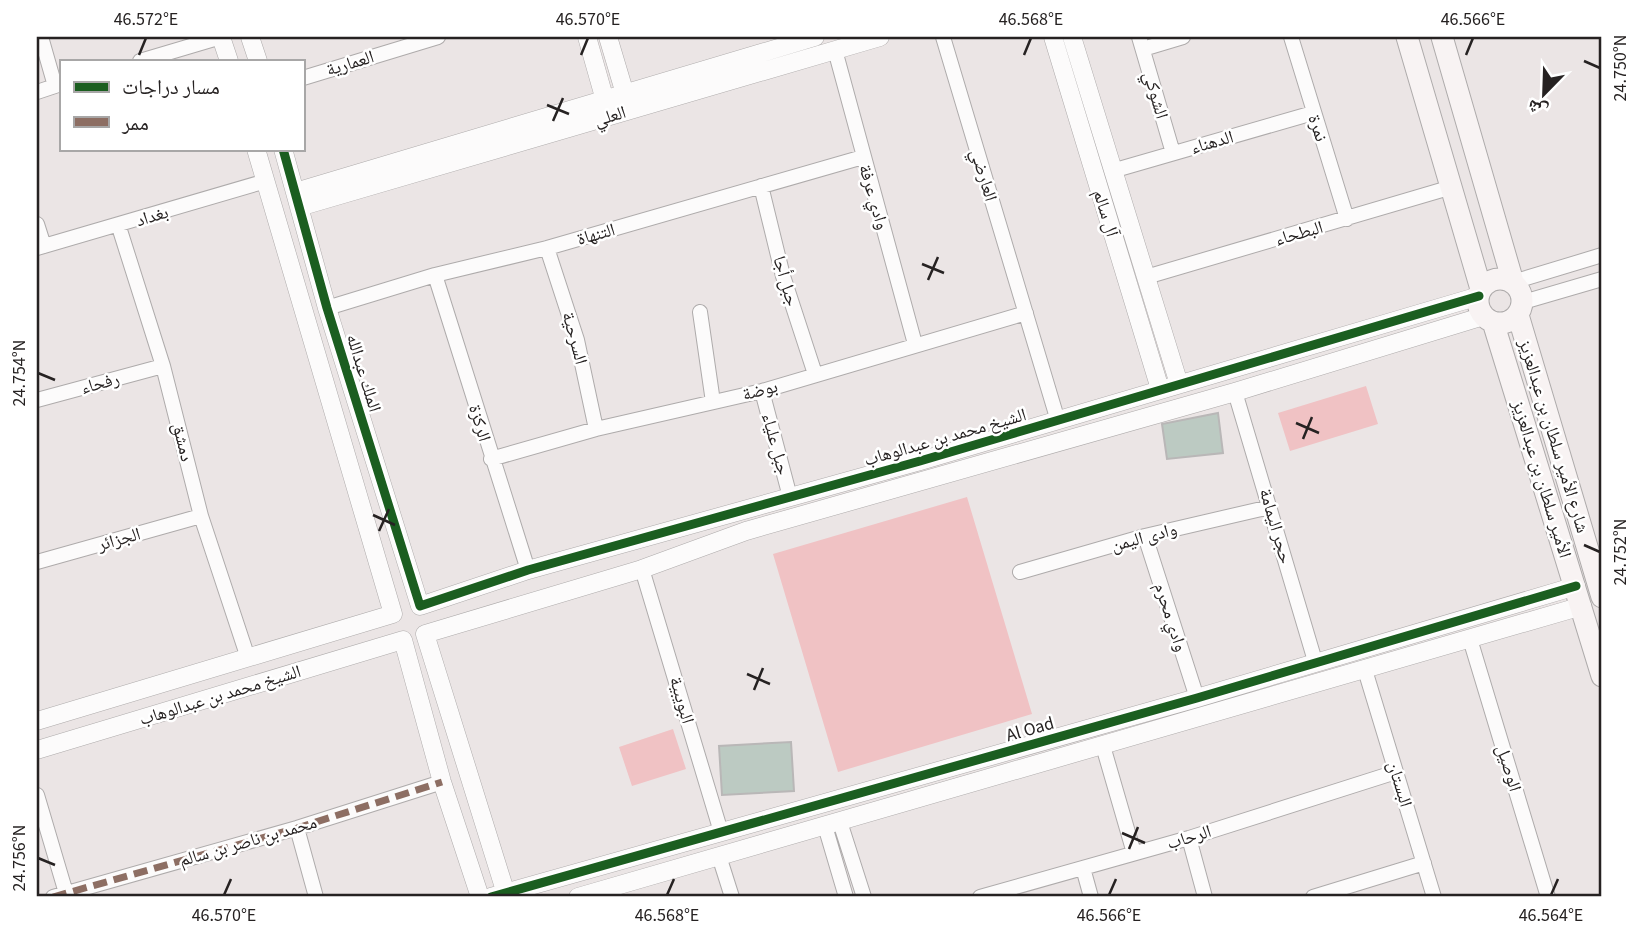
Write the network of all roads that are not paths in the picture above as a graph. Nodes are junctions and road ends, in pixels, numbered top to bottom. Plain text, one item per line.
1 (41, 37) edge
2 (221, 37) edge
3 (250, 37) edge
4 (438, 37) edge
5 (587, 37) edge
6 (608, 37) edge
7 (815, 37) edge
8 (880, 37) edge
9 (943, 37) edge
10 (1053, 37) edge
11 (1072, 37) edge
12 (1183, 37) edge
13 (1291, 37) edge
14 (1407, 37) edge
15 (1442, 37) edge
16 (793, 40) edge
17 (1141, 43) edge
18 (835, 50) junction
19 (143, 60) edge
20 (229, 60) edge
21 (258, 60) edge
22 (304, 78) edge
23 (58, 85) edge
24 (37, 92) edge
25 (627, 102) junction
26 (608, 109) junction
27 (1313, 113) junction
28 (256, 150) edge
29 (283, 150) edge
30 (1173, 153) junction
31 (863, 157) junction
32 (1112, 171) junction
33 (266, 181) junction
34 (761, 186) junction
35 (1452, 187) junction
36 (297, 200) junction
37 (1348, 219) junction
38 (37, 224) edge
39 (119, 227) junction
40 (40, 247) edge
41 (547, 248) junction
42 (1602, 255) edge
43 (435, 275) junction
44 (1146, 277) junction
45 (1602, 279) edge
46 (1513, 282) junction
47 (1484, 306) junction
48 (327, 308) junction
49 (1520, 308) junction
50 (700, 312) dead end
51 (1026, 313) junction
52 (915, 344) junction
53 (163, 366) junction
54 (815, 374) junction
55 (1180, 384) junction
56 (1160, 390) junction
57 (762, 391) junction
58 (1235, 392) junction
59 (37, 400) edge
60 (713, 402) junction
61 (1058, 421) junction
62 (596, 429) junction
63 (957, 450) junction
64 (491, 459) junction
65 (964, 470) junction
66 (790, 497) junction
67 (1270, 507) junction
68 (201, 516) junction
69 (1145, 536) junction
70 (37, 562) edge
71 (642, 569) junction
72 (528, 570) junction
73 (1020, 572) dead end
74 (1579, 596) junction
75 (1602, 597) edge
76 (420, 606) junction
77 (393, 614) junction
78 (425, 634) junction
79 (1470, 639) junction
80 (403, 640) junction
81 (248, 658) junction
82 (1315, 661) junction
83 (1365, 670) junction
84 (1602, 676) edge
85 (1198, 698) junction
86 (37, 720) edge
87 (1102, 746) junction
88 (37, 750) edge
89 (1396, 772) junction
90 (442, 782) junction
91 (37, 795) edge
92 (833, 824) junction
93 (297, 828) junction
94 (721, 832) junction
95 (1189, 838) junction
96 (1134, 853) junction
97 (719, 856) junction
98 (1424, 863) junction
99 (1083, 867) junction
100 (60, 895) edge
101 (501, 896) edge
102 (316, 897) edge
103 (480, 897) edge
104 (578, 897) edge
105 (732, 897) edge
106 (846, 897) edge
107 (864, 897) edge
108 (980, 897) edge
109 (1091, 897) edge
110 (1205, 897) edge
111 (1313, 897) edge
112 (1434, 897) edge
113 (1548, 897) edge

1 - 23 street
2 - 19 street
2 - 20 street
3 - 21 street
4 - 22 street, العمارية
5 - 26 street
6 - 25 street
7 - 16 street, العلي
8 - 18 street, العلي
9 - 51 street, العارضي
10 - 56 street, آل سالم
11 - 32 street, آل سالم
12 - 17 street
13 - 27 street, نمرة
14 - 35 main road, الأمير سلطان بن عبدالعزيز
15 - 46 main road
16 - 25 street, العلي
17 - 30 street, الشوكي
18 - 25 street, العلي
18 - 31 street, وادي عرفة
23 - 24 street
25 - 26 street, العلي
26 - 36 street, العلي
27 - 30 street, الدهناء
27 - 37 street, نمرة
28 - 33 street
29 - 36 street, الملك عبدالله
30 - 32 street, الدهناء
31 - 34 street, التنهاة
31 - 52 street, وادي عرفة
32 - 44 street, آل سالم
33 - 39 street, بغداد
33 - 77 street
34 - 41 street, التنهاة
34 - 54 street, جبل أجا
35 - 37 street, البطحاء
35 - 47 main road, الأمير سلطان بن عبدالعزيز
36 - 48 street, الملك عبدالله
37 - 44 street, البطحاء
38 - 40 street
39 - 40 street, بغداد
39 - 53 street, دمشق
41 - 43 street, التنهاة
41 - 62 street, السرحية
42 - 46 street
43 - 48 street, التنهاة
43 - 64 street, الركزة
44 - 55 street, آل سالم
45 - 49 street
46 - 47 main road
46 - 49 main road, شارع الأمير سلطان بن عبدالعزيز
47 - 49 main road
47 - 55 street, الشيخ محمد بن عبدالوهاب
47 - 58 street, الشيخ محمد بن عبدالوهاب
47 - 74 main road, الأمير سلطان بن عبدالعزيز
48 - 76 street, الملك عبدالله
49 - 75 main road, شارع الأمير سلطان بن عبدالعزيز
50 - 60 street
51 - 52 street, بوضة
51 - 61 street, العارضي
52 - 54 street, بوضة
53 - 59 street, رفحاء
53 - 68 street, دمشق
54 - 57 street, بوضة
55 - 56 street, الشيخ محمد بن عبدالوهاب
56 - 61 street, الشيخ محمد بن عبدالوهاب
57 - 60 street, بوضة
57 - 66 street, جبل علياء
58 - 65 street, الشيخ محمد بن عبدالوهاب
58 - 67 street, حجر اليمامة
60 - 62 street, بوضة
61 - 63 street, الشيخ محمد بن عبدالوهاب
62 - 64 street, بوضة
63 - 65 street
63 - 66 street, الشيخ محمد بن عبدالوهاب
64 - 72 street, الركزة
65 - 71 street, الشيخ محمد بن عبدالوهاب
66 - 72 street, الشيخ محمد بن عبدالوهاب
67 - 69 street, وادى اليمن
67 - 82 street, حجر اليمامة
68 - 70 street, الجزائر
68 - 81 street, دمشق
69 - 73 street, وادى اليمن
69 - 85 street, وادي محرم
71 - 78 street, الشيخ محمد بن عبدالوهاب
71 - 94 street, البويبية
72 - 76 street, الشيخ محمد بن عبدالوهاب
74 - 79 street, Al Oad
74 - 82 street, Al Oad
74 - 84 main road, الأمير سلطان بن عبدالعزيز
76 - 77 street
76 - 78 street
77 - 80 street
77 - 81 street, الشيخ محمد بن عبدالوهاب
78 - 80 street
78 - 101 street
79 - 83 street, Al Oad
79 - 113 street, الوصيل
80 - 88 street, الشيخ محمد بن عبدالوهاب
80 - 90 street
81 - 86 street, الشيخ محمد بن عبدالوهاب
82 - 85 street, Al Oad
83 - 87 street, Al Oad
83 - 89 street, البستان
85 - 94 street, Al Oad
87 - 92 street, Al Oad
87 - 96 street
89 - 95 street, الرحاب
89 - 98 street, البستان
90 - 93 street, محمد بن ناصر بن سالم
90 - 103 street
91 - 100 street
92 - 97 street, Al Oad
92 - 106 street
92 - 107 street
93 - 100 street, محمد بن ناصر بن سالم
93 - 102 street
94 - 101 street, Al Oad
95 - 96 street, الرحاب
95 - 110 street
96 - 99 street, الرحاب
97 - 104 street, Al Oad
97 - 105 street
98 - 111 street
98 - 112 street, البستان
99 - 108 street, الرحاب
99 - 109 street

